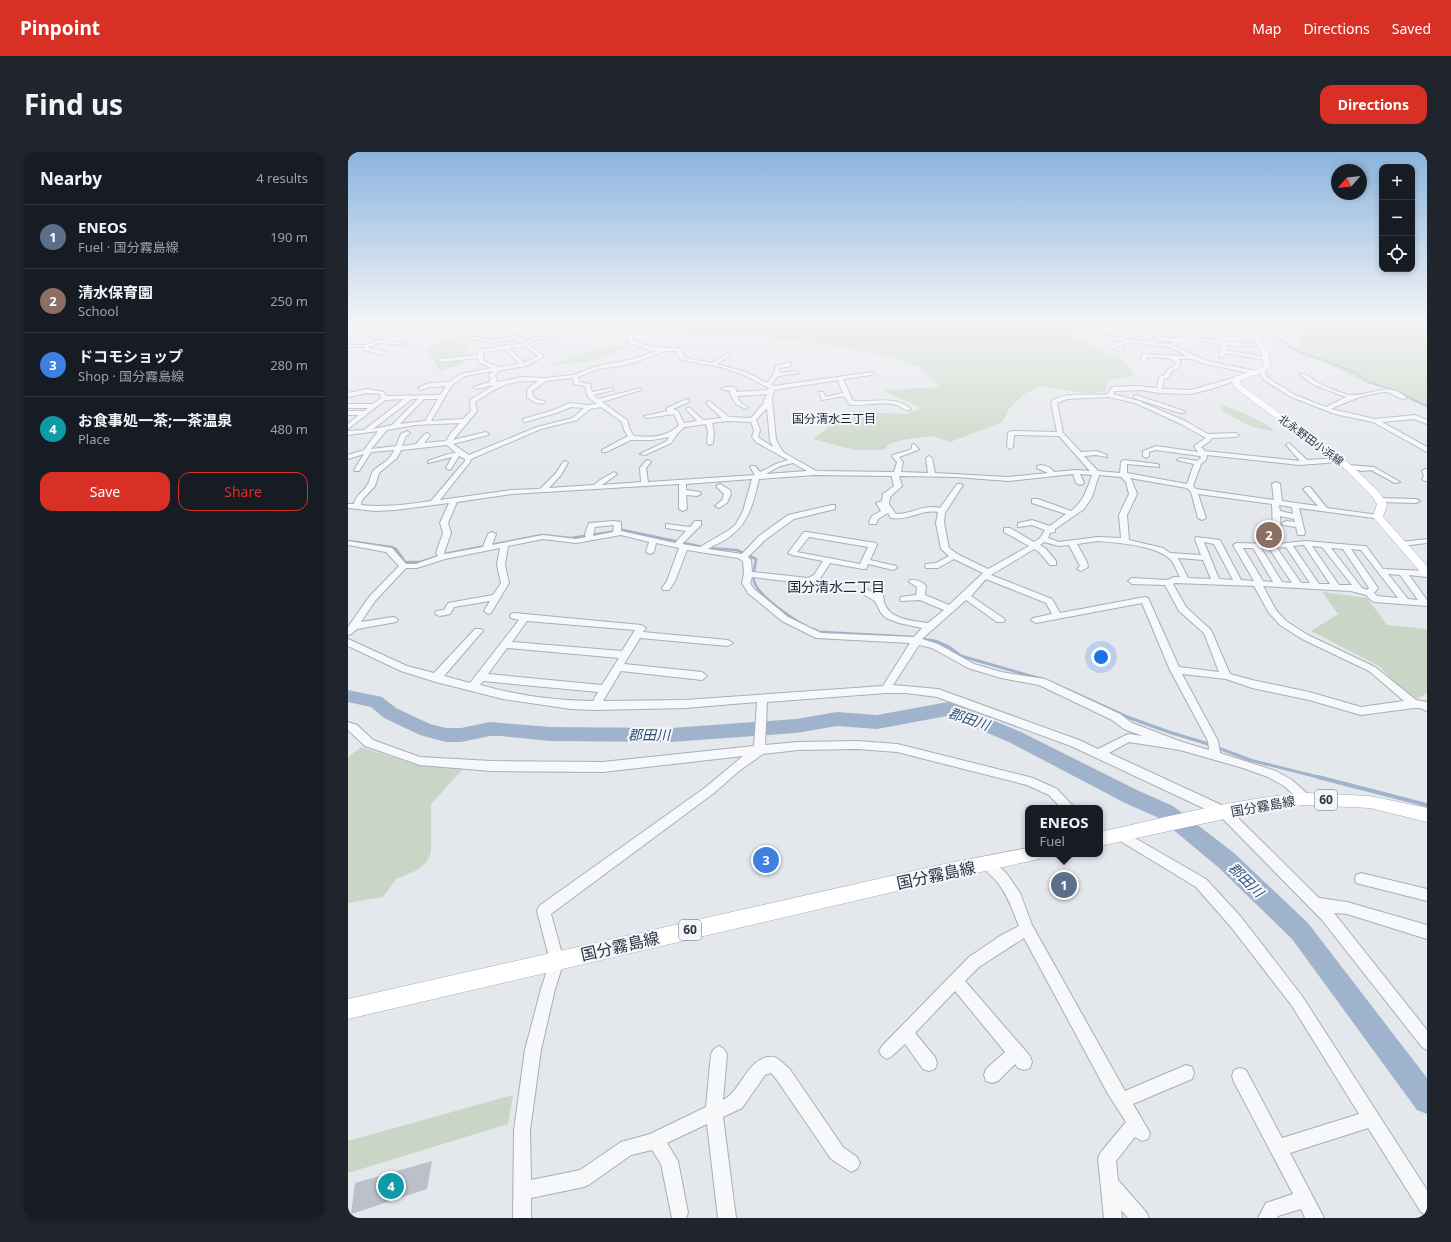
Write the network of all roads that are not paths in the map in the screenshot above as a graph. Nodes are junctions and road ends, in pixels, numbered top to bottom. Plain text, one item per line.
1 (497, 369) edge
2 (493, 370) edge
3 (591, 370) edge
4 (732, 370) edge
5 (777, 370) edge
6 (1171, 370) edge
7 (1251, 370) edge
8 (1261, 370) edge
9 (1258, 371) junction
10 (796, 373) dead end
11 (871, 373) dead end
12 (492, 375) junction
13 (776, 375) junction
14 (1303, 375) dead end
15 (574, 376) junction
16 (840, 378) junction
17 (456, 379) junction
18 (1237, 379) junction
19 (544, 380) junction
20 (496, 383) junction
21 (450, 384) junction
22 (476, 387) dead end
23 (421, 388) dead end
24 (611, 388) dead end
25 (638, 389) dead end
26 (724, 389) dead end
27 (770, 390) junction
28 (1159, 391) junction
29 (348, 394) edge
30 (589, 394) junction
31 (733, 394) junction
32 (846, 394) junction
33 (1112, 396) junction
34 (410, 397) junction
35 (423, 397) junction
36 (443, 397) junction
37 (1350, 397) junction
38 (384, 398) junction
39 (824, 398) dead end
40 (1404, 398) dead end
41 (542, 402) dead end
42 (601, 403) junction
43 (709, 403) dead end
44 (348, 406) edge
45 (375, 406) junction
46 (588, 407) junction
47 (745, 407) dead end
48 (908, 409) dead end
49 (1325, 409) junction
50 (676, 412) junction
51 (1182, 412) dead end
52 (348, 413) edge
53 (366, 413) junction
54 (647, 416) dead end
55 (727, 419) junction
56 (525, 420) dead end
57 (753, 420) junction
58 (466, 421) junction
59 (709, 421) junction
60 (1375, 421) junction
61 (427, 422) junction
62 (701, 422) junction
63 (1427, 422) edge
64 (395, 425) junction
65 (682, 425) junction
66 (348, 427) edge
67 (386, 427) junction
68 (364, 432) junction
69 (676, 432) junction
70 (348, 433) edge
71 (406, 433) dead end
72 (486, 434) dead end
73 (1061, 434) junction
74 (427, 435) dead end
75 (1236, 435) dead end
76 (1207, 436) junction
77 (631, 437) junction
78 (672, 438) junction
79 (710, 442) dead end
80 (448, 443) junction
81 (677, 445) dead end
82 (1182, 445) dead end
83 (1289, 445) dead end
84 (419, 446) junction
85 (914, 446) dead end
86 (1010, 447) dead end
87 (398, 448) junction
88 (1425, 448) edge
89 (368, 451) junction
90 (604, 451) dead end
91 (780, 453) junction
92 (1202, 453) junction
93 (459, 454) junction
94 (643, 454) dead end
95 (1081, 454) junction
96 (1105, 456) dead end
97 (1146, 456) dead end
98 (348, 457) edge
99 (468, 458) junction
100 (929, 458) dead end
101 (793, 460) junction
102 (1180, 460) dead end
103 (1338, 460) junction
104 (430, 462) dead end
105 (565, 463) dead end
106 (1198, 463) junction
107 (1306, 463) junction
108 (643, 465) dead end
109 (1157, 466) dead end
110 (753, 467) dead end
111 (1039, 467) dead end
112 (1348, 467) junction
113 (448, 468) dead end
114 (357, 470) dead end
115 (1427, 471) edge
116 (1076, 472) junction
117 (816, 473) junction
118 (1096, 473) junction
119 (614, 474) dead end
120 (895, 475) junction
121 (932, 475) junction
122 (1053, 475) junction
123 (1123, 475) junction
124 (758, 476) junction
125 (1425, 479) dead end
126 (682, 482) junction
127 (1397, 482) dead end
128 (720, 483) junction
129 (1080, 483) dead end
130 (645, 484) junction
131 (1276, 484) dead end
132 (959, 485) dead end
133 (704, 487) dead end
134 (596, 488) junction
135 (1191, 489) junction
136 (1307, 489) dead end
137 (542, 491) junction
138 (683, 492) junction
139 (697, 494) dead end
140 (886, 496) junction
141 (455, 499) junction
142 (1380, 500) junction
143 (1035, 501) dead end
144 (1416, 501) dead end
145 (434, 502) junction
146 (1277, 502) junction
147 (1295, 505) junction
148 (348, 506) edge
149 (719, 506) dead end
150 (832, 507) dead end
151 (357, 508) junction
152 (683, 509) dead end
153 (1324, 509) junction
154 (942, 510) junction
155 (1277, 513) junction
156 (1073, 514) junction
157 (1297, 517) junction
158 (1378, 517) junction
159 (1202, 518) dead end
160 (873, 522) dead end
161 (698, 523) dead end
162 (1286, 523) dead end
163 (1021, 525) dead end
164 (669, 526) dead end
165 (692, 530) junction
166 (1007, 530) dead end
167 (1052, 530) junction
168 (617, 531) junction
169 (1277, 532) dead end
170 (492, 534) dead end
171 (589, 536) junction
172 (1043, 539) junction
173 (653, 540) junction
174 (1427, 541) edge
175 (1126, 542) junction
176 (348, 543) edge
177 (680, 544) junction
178 (1072, 544) junction
179 (1288, 544) junction
180 (1306, 544) junction
181 (1402, 544) junction
182 (504, 545) junction
183 (1256, 545) junction
184 (1325, 545) junction
185 (487, 546) junction
186 (1034, 546) junction
187 (1272, 546) junction
188 (1345, 546) junction
189 (704, 548) junction
190 (650, 552) dead end
191 (746, 555) junction
192 (1170, 555) junction
193 (442, 556) junction
194 (954, 556) junction
195 (1207, 558) junction
196 (828, 560) junction
197 (866, 562) junction
198 (1053, 563) dead end
199 (404, 566) junction
200 (929, 566) dead end
201 (893, 568) dead end
202 (1081, 569) dead end
203 (1381, 571) junction
204 (1402, 572) junction
205 (1167, 573) dead end
206 (1427, 573) edge
207 (752, 575) junction
208 (987, 575) junction
209 (1182, 580) junction
210 (1132, 581) dead end
211 (1216, 581) junction
212 (913, 582) dead end
213 (1238, 582) junction
214 (876, 583) dead end
215 (1168, 583) junction
216 (1258, 583) junction
217 (1279, 584) junction
218 (1297, 584) junction
219 (1316, 586) junction
220 (1336, 587) junction
221 (666, 588) dead end
222 (1358, 588) junction
223 (866, 592) dead end
224 (1369, 593) junction
225 (966, 596) junction
226 (497, 597) junction
227 (921, 597) junction
228 (904, 599) dead end
229 (880, 600) junction
230 (1405, 601) junction
231 (1426, 603) edge
232 (950, 609) junction
233 (488, 611) dead end
234 (439, 613) dead end
235 (514, 616) dead end
236 (1058, 616) junction
237 (525, 618) junction
238 (393, 620) dead end
239 (1000, 620) dead end
240 (1036, 620) dead end
241 (931, 627) junction
242 (351, 629) edge
243 (478, 631) dead end
244 (637, 635) junction
245 (919, 638) junction
246 (348, 642) edge
247 (728, 643) dead end
248 (505, 645) junction
249 (625, 655) junction
250 (618, 667) junction
251 (1175, 670) junction
252 (702, 676) dead end
253 (1226, 676) junction
254 (480, 677) junction
255 (436, 678) junction
256 (472, 688) junction
257 (605, 688) junction
258 (886, 689) junction
259 (762, 698) junction
260 (1414, 704) junction
261 (595, 706) junction
262 (1427, 707) edge
263 (350, 729) edge
264 (1180, 746) junction
265 (1214, 749) junction
266 (759, 751) junction
267 (1098, 754) junction
268 (1306, 799) junction
269 (1066, 805) edge
270 (1224, 812) junction
271 (1427, 815) edge
272 (1121, 836) junction
273 (1103, 839) edge
274 (1025, 856) edge
275 (988, 864) junction
276 (1361, 879) dead end
277 (1427, 895) edge
278 (1315, 904) junction
279 (1027, 929) junction
280 (1427, 932) edge
281 (557, 961) junction
282 (956, 981) junction
283 (348, 1009) edge
284 (905, 1032) junction
285 (1427, 1042) edge
286 (887, 1051) dead end
287 (719, 1054) dead end
288 (929, 1062) dead end
289 (1186, 1073) dead end
290 (992, 1075) dead end
291 (1240, 1076) dead end
292 (1122, 1102) junction
293 (714, 1113) junction
294 (1372, 1119) junction
295 (656, 1140) junction
296 (1277, 1148) junction
297 (851, 1163) dead end
298 (1109, 1183) junction
299 (522, 1191) junction
300 (1304, 1199) junction
301 (1427, 1206) edge
302 (679, 1213) dead end
303 (522, 1218) edge
304 (727, 1218) edge
305 (1112, 1218) edge
306 (1140, 1218) edge
307 (1267, 1218) edge
308 (1315, 1218) edge

1 - 12 street
2 - 17 street
3 - 15 street
4 - 27 street
5 - 13 street
6 - 28 street
7 - 9 street
8 - 9 main road
9 - 18 main road
9 - 49 street
10 - 13 street
11 - 16 street
12 - 17 street
12 - 20 street
13 - 27 street
14 - 37 street
15 - 19 street
15 - 30 street
16 - 27 street
16 - 32 street
17 - 21 street
18 - 28 street
18 - 103 main road, 北永野田小浜線
19 - 20 street
19 - 41 street
20 - 22 street
20 - 58 street
21 - 23 street
21 - 36 street
24 - 30 street
25 - 42 street
26 - 31 street
27 - 31 street
27 - 57 street
27 - 91 street
28 - 33 street
29 - 38 street
30 - 42 street
31 - 47 street
32 - 39 street
32 - 48 street
33 - 51 street
33 - 73 street
33 - 76 street
34 - 35 street
34 - 38 street
34 - 68 street
35 - 36 street
35 - 64 street
36 - 61 street
37 - 40 street
37 - 49 street
38 - 45 street
42 - 46 street
42 - 77 street
43 - 55 street
44 - 45 street
45 - 53 street
46 - 56 street
46 - 99 street
49 - 60 street
50 - 54 street
50 - 62 street
50 - 65 street
52 - 53 street
53 - 66 street
55 - 57 street
55 - 59 street
57 - 91 street
58 - 61 street
58 - 80 street
59 - 62 street
59 - 79 street
60 - 63 street
60 - 88 street
61 - 64 street
62 - 65 street
64 - 67 street
65 - 69 street
67 - 68 street
67 - 89 street
68 - 70 street
69 - 77 street
69 - 78 street
71 - 87 street
72 - 80 street
73 - 86 street
73 - 95 street
74 - 84 street
75 - 76 street
76 - 92 street
77 - 90 street
78 - 81 street
78 - 94 street
80 - 84 street
80 - 93 street
82 - 92 street
83 - 107 street
84 - 87 street
85 - 120 street
87 - 89 street
87 - 151 street
89 - 98 street
89 - 114 street
91 - 101 street
92 - 97 street
92 - 106 street
92 - 107 street
93 - 99 street
93 - 104 street
93 - 113 street
95 - 96 street
95 - 118 street
99 - 145 street
100 - 121 street
101 - 117 street
101 - 124 street
102 - 106 street
103 - 107 street
103 - 112 main road, 北永野田小浜線
105 - 137 street
106 - 135 street
108 - 130 street
109 - 123 street
110 - 124 street
111 - 122 street
112 - 127 street
112 - 142 main road, 北永野田小浜線
115 - 125 street
116 - 118 street
116 - 122 street
116 - 129 street
117 - 120 street
117 - 124 street
118 - 123 street
118 - 156 street
119 - 134 street
120 - 121 street
120 - 140 street
121 - 122 street
123 - 135 street
123 - 175 street
124 - 128 street
124 - 189 street
126 - 128 street
126 - 130 street
126 - 138 street
128 - 133 street
128 - 149 street
130 - 134 street
131 - 146 street
132 - 154 street
134 - 137 street
135 - 146 street
135 - 159 street
136 - 153 street
137 - 141 street
138 - 139 street
138 - 152 street
140 - 154 street
140 - 160 street
141 - 145 street
141 - 193 street
142 - 144 street
142 - 158 main road
143 - 156 street
145 - 151 street
146 - 147 street
146 - 155 street
147 - 153 street
147 - 157 street
148 - 151 street
150 - 191 street
153 - 158 street
154 - 194 street
155 - 157 street
155 - 169 street
156 - 167 street
157 - 162 street
158 - 181 main road
161 - 165 street
163 - 167 street
164 - 165 street
165 - 177 street
166 - 186 street
167 - 172 street
168 - 171 street
168 - 171 street
168 - 173 street
170 - 185 street
171 - 182 street
172 - 178 street
172 - 186 street
173 - 177 street
173 - 190 street
174 - 181 street
175 - 178 street
175 - 192 street
176 - 199 street
177 - 189 street
177 - 221 street
178 - 202 street
179 - 180 street
179 - 187 street
179 - 219 street
180 - 184 street
180 - 220 street
181 - 206 main road
182 - 185 street
182 - 226 street
183 - 187 street
183 - 216 street
183 - 217 street
184 - 188 street
184 - 222 street
185 - 193 street
186 - 198 street
186 - 208 street
187 - 218 street
188 - 203 street
188 - 224 street
189 - 191 street
191 - 207 street
192 - 195 street
192 - 209 street
193 - 199 street
194 - 200 street
194 - 208 street
195 - 211 street
195 - 213 street
196 - 197 street
196 - 197 street
196 - 207 street
197 - 201 street
199 - 242 street
203 - 204 street
203 - 230 street
204 - 206 street
204 - 231 street
205 - 209 street
207 - 245 street
208 - 225 street
208 - 236 street
209 - 211 street
209 - 215 street
210 - 215 street
211 - 213 street
212 - 227 street
213 - 216 street
214 - 229 street
215 - 253 street
216 - 217 street
216 - 260 street
217 - 218 street
218 - 219 street
219 - 220 street
220 - 222 street
222 - 224 street
223 - 229 street
224 - 230 street
225 - 232 street
225 - 239 street
226 - 233 street
226 - 234 street
227 - 228 street
227 - 232 street
229 - 241 street
230 - 231 street
232 - 241 street
235 - 237 street
236 - 240 street
236 - 251 street
237 - 244 street
237 - 248 street
238 - 242 street
241 - 245 street
243 - 255 street
244 - 247 street
244 - 249 street
245 - 258 street
245 - 264 street
246 - 255 street
248 - 249 street
248 - 254 street
249 - 250 street
250 - 252 street
250 - 257 street
251 - 253 street
251 - 265 street
253 - 260 street
254 - 256 street
254 - 257 street
255 - 256 street
256 - 261 street
257 - 261 street
258 - 259 street
258 - 267 street
259 - 261 street
259 - 266 street
260 - 262 street
263 - 266 street
264 - 265 street
264 - 267 street
265 - 268 street
266 - 269 street
266 - 281 street
267 - 270 street
268 - 270 main road, 国分霧島線 / 60
268 - 271 main road, 国分霧島線 / 60
270 - 272 main road, 国分霧島線 / 60
270 - 278 street
272 - 273 main road, 国分霧島線 / 60
272 - 294 street
274 - 275 main road, 国分霧島線 / 60
275 - 279 street
275 - 281 main road, 国分霧島線 / 60
276 - 277 street
278 - 280 street
278 - 285 street
279 - 282 street
279 - 292 street
281 - 283 main road, 国分霧島線 / 60
281 - 299 street
282 - 284 street
282 - 290 street
284 - 286 street
284 - 288 street
287 - 293 street
289 - 292 street
291 - 296 street
292 - 298 street
293 - 295 street
293 - 297 street
293 - 304 street
294 - 296 street
294 - 301 street
295 - 299 street
295 - 302 street
296 - 300 street
298 - 305 street
298 - 306 street
299 - 303 street
300 - 307 street
300 - 308 street

